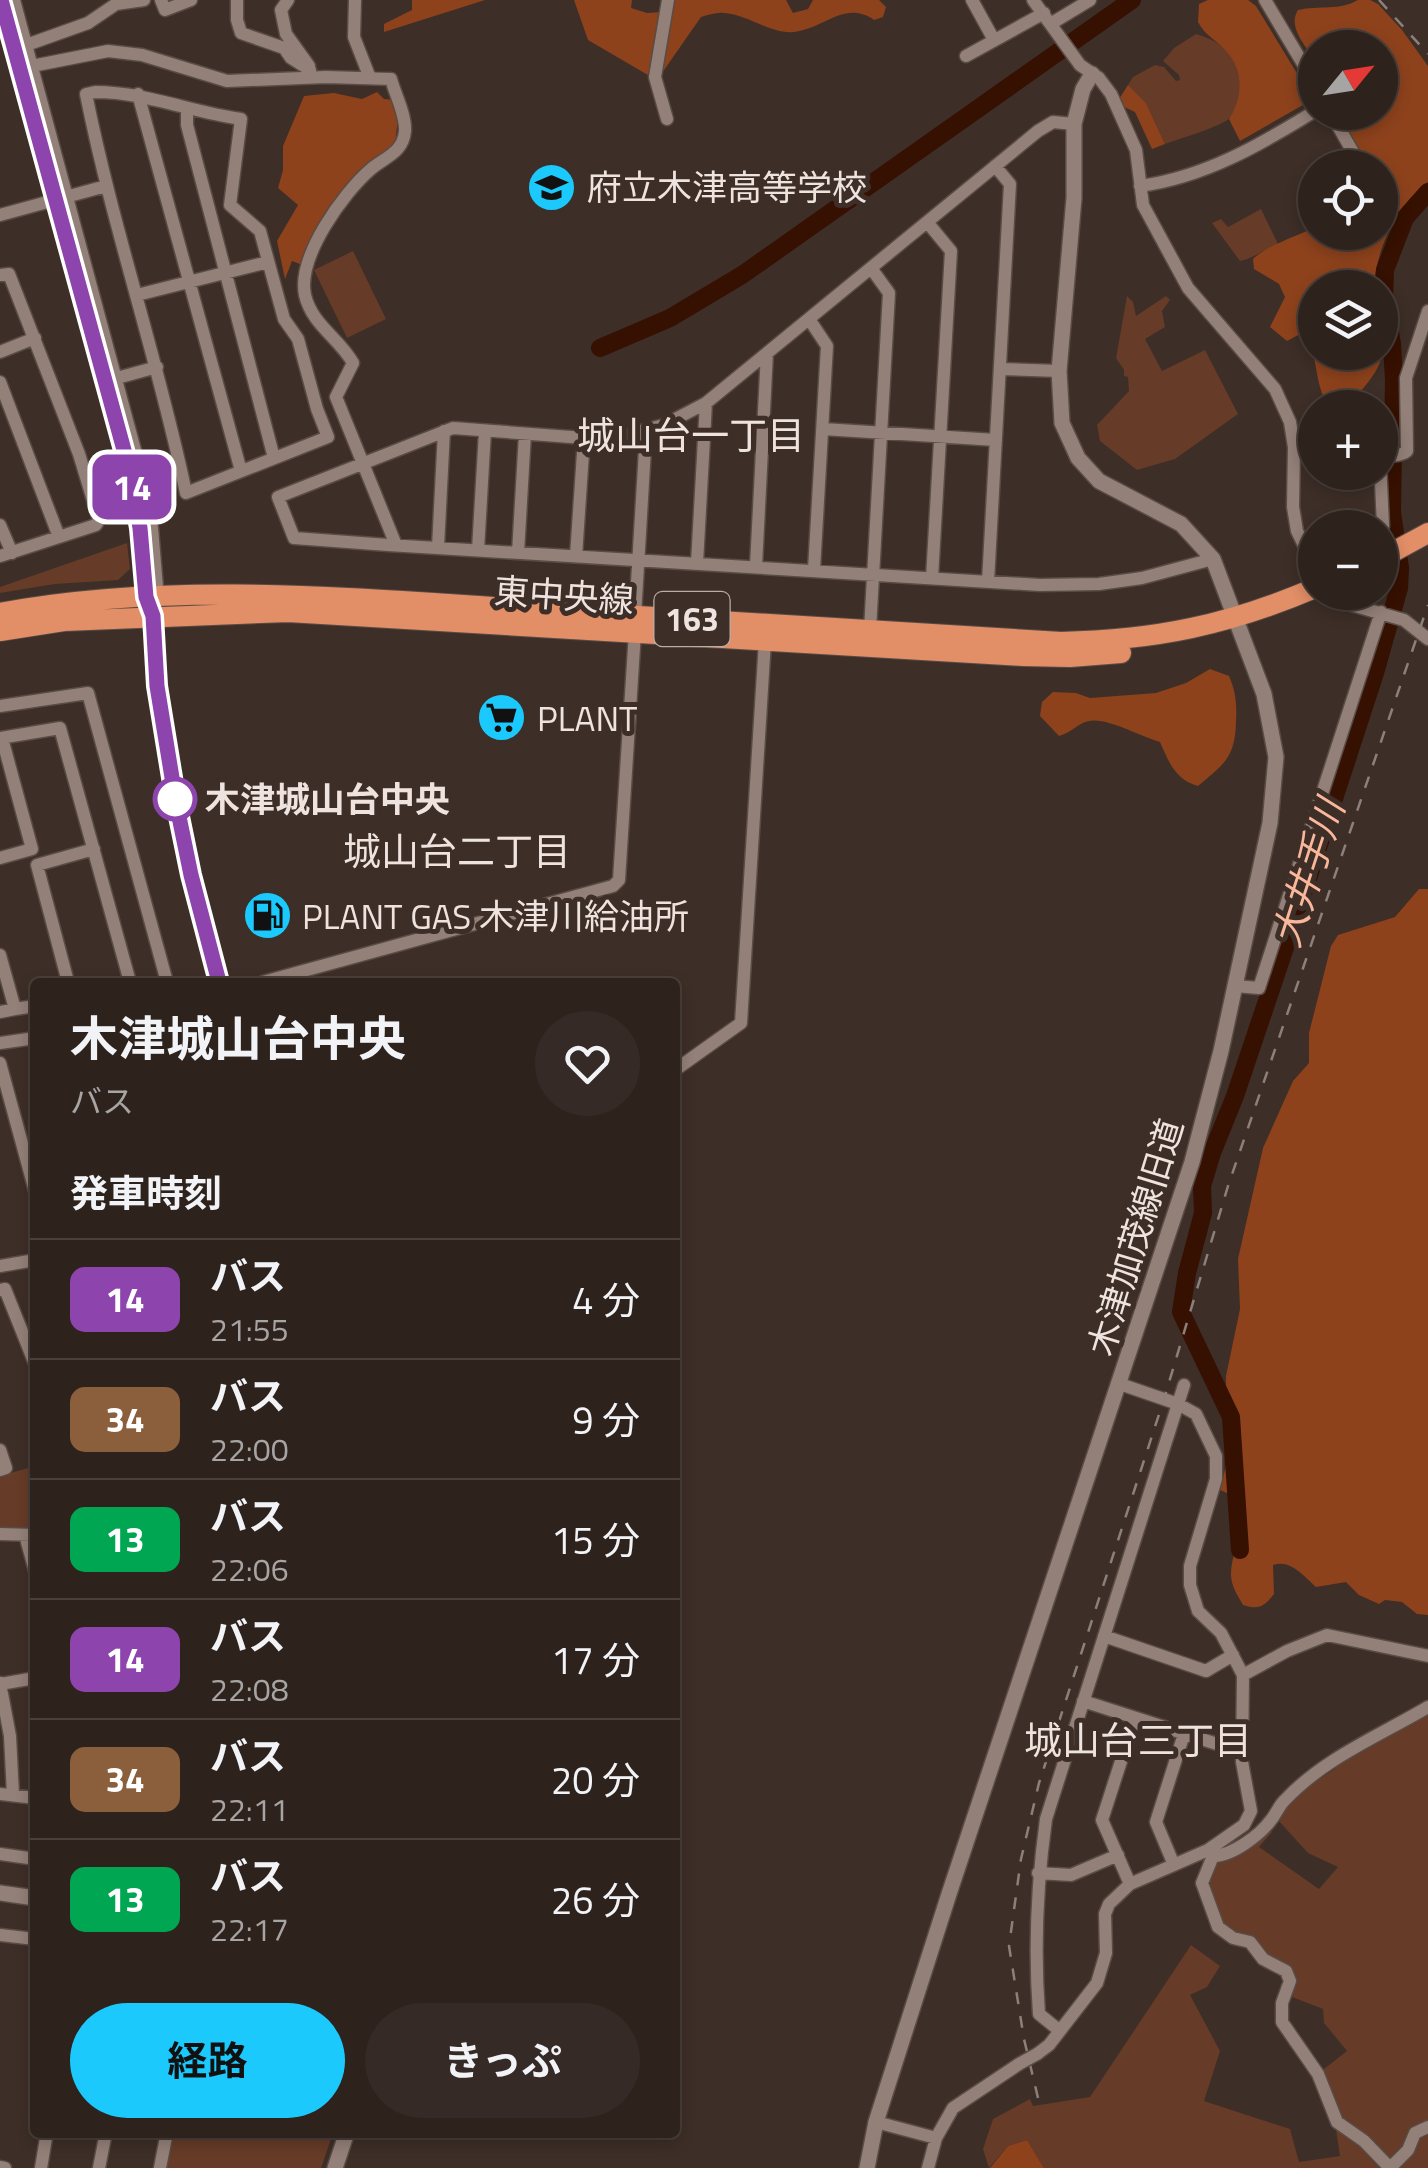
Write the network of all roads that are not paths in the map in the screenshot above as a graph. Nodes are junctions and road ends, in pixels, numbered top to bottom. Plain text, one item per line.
1 (2, 0) edge
2 (14, 0) edge
3 (129, 0) edge
4 (144, 0) edge
5 (161, 0) edge
6 (191, 0) edge
7 (237, 0) edge
8 (288, 0) edge
9 (355, 0) edge
10 (668, 0) edge
11 (972, 0) edge
12 (1032, 0) edge
13 (1090, 0) edge
14 (1265, 0) edge
15 (1051, 22) junction
16 (994, 40) junction
17 (21, 47) junction
18 (1298, 55) edge
19 (966, 56) dead end
20 (32, 66) junction
21 (312, 74) junction
22 (1092, 74) junction
23 (370, 78) junction
24 (138, 94) junction
25 (187, 109) junction
26 (667, 120) dead end
27 (1298, 122) edge
28 (1074, 124) junction
29 (995, 166) junction
30 (106, 186) junction
31 (1140, 186) junction
32 (62, 197) junction
33 (0, 215) edge
34 (927, 222) junction
35 (268, 262) junction
36 (870, 268) junction
37 (224, 274) junction
38 (0, 275) edge
39 (189, 283) junction
40 (136, 296) junction
41 (1428, 311) edge
42 (809, 319) junction
43 (35, 338) junction
44 (0, 352) edge
45 (767, 353) junction
46 (156, 367) junction
47 (1000, 369) junction
48 (1059, 371) junction
49 (117, 378) junction
50 (0, 382) edge
51 (706, 403) junction
52 (822, 430) junction
53 (444, 431) junction
54 (485, 431) junction
55 (646, 432) junction
56 (881, 433) junction
57 (525, 434) junction
58 (940, 437) junction
59 (584, 438) junction
60 (996, 440) junction
61 (274, 458) junction
62 (364, 462) junction
63 (241, 471) junction
64 (1380, 510) edge
65 (0, 525) edge
66 (1298, 532) edge
67 (1428, 533) edge
68 (59, 537) junction
69 (396, 545) junction
70 (438, 547) junction
71 (1398, 549) edge
72 (478, 550) junction
73 (518, 553) junction
74 (6, 555) edge
75 (576, 556) junction
76 (1212, 559) junction
77 (638, 560) junction
78 (698, 564) junction
79 (756, 566) junction
80 (814, 570) junction
81 (874, 574) junction
82 (932, 578) junction
83 (988, 582) junction
84 (1298, 595) edge
85 (152, 604) junction
86 (1373, 610) edge
87 (1381, 612) junction
88 (0, 613) edge
89 (1237, 619) junction
90 (635, 624) junction
91 (0, 630) edge
92 (870, 630) junction
93 (1428, 639) edge
94 (765, 641) junction
95 (0, 706) edge
96 (1, 738) edge
97 (94, 850) junction
98 (0, 858) edge
99 (0, 955) edge
100 (67, 978) edge
101 (129, 978) edge
102 (166, 978) edge
103 (219, 978) edge
104 (279, 978) edge
105 (1235, 986) junction
106 (30, 1007) edge
107 (15, 1009) junction
108 (0, 1012) edge
109 (30, 1039) edge
110 (0, 1044) edge
111 (0, 1062) edge
112 (680, 1066) edge
113 (30, 1173) edge
114 (30, 1261) edge
115 (0, 1266) edge
116 (0, 1290) edge
117 (30, 1352) edge
118 (1120, 1384) junction
119 (1184, 1385) dead end
120 (1178, 1404) junction
121 (0, 1450) edge
122 (0, 1470) edge
123 (0, 1534) edge
124 (30, 1535) edge
125 (1104, 1636) junction
126 (1233, 1655) junction
127 (1428, 1656) edge
128 (1243, 1675) junction
129 (30, 1679) edge
130 (0, 1684) edge
131 (1083, 1701) junction
132 (1428, 1706) edge
133 (1135, 1718) junction
134 (1184, 1734) junction
135 (1242, 1752) junction
136 (6, 1794) edge
137 (1211, 1853) junction
138 (0, 1854) edge
139 (1118, 1855) junction
140 (30, 1859) edge
141 (1174, 1865) junction
142 (1038, 1873) junction
143 (1130, 1884) junction
144 (0, 1894) edge
145 (30, 1897) edge
146 (0, 1934) edge
147 (30, 1938) edge
148 (1060, 2031) junction
149 (876, 2122) junction
150 (1428, 2126) edge
151 (47, 2138) edge
152 (105, 2138) edge
153 (166, 2138) edge
154 (345, 2138) edge
155 (936, 2138) junction
156 (41, 2168) edge
157 (99, 2168) edge
158 (160, 2168) edge
159 (335, 2168) edge
160 (867, 2168) edge
161 (928, 2168) edge

1 - 17 street
2 - 17 street
3 - 4 street
3 - 17 street
5 - 6 street
7 - 21 street
8 - 21 street
9 - 23 street
10 - 26 street
11 - 16 street
12 - 15 street
13 - 15 street
14 - 18 street
15 - 16 street
15 - 22 street
16 - 19 street
17 - 20 street
17 - 32 street
20 - 21 street
20 - 32 street
21 - 23 street
22 - 28 street
22 - 31 street
23 - 62 street
24 - 25 street
24 - 30 street
24 - 39 street
25 - 35 street
25 - 37 street
27 - 31 street
28 - 29 street
28 - 48 street
29 - 34 street
29 - 47 street
30 - 32 street
30 - 40 street
31 - 66 street
32 - 33 street
32 - 49 street
32 - 85 street
34 - 36 street
34 - 58 street
35 - 37 street
35 - 61 street
36 - 42 street
36 - 56 street
37 - 39 street
37 - 61 street
38 - 43 street
39 - 40 street
39 - 63 street
40 - 46 street
41 - 64 street
42 - 45 street
42 - 52 street
43 - 44 street
43 - 68 street
45 - 51 street
45 - 79 street
46 - 49 street
46 - 63 street
47 - 48 street
47 - 60 street
48 - 76 street
49 - 85 street
50 - 68 street
51 - 55 street
51 - 78 street
52 - 56 street
52 - 80 street
53 - 54 street
53 - 62 street
53 - 70 street
54 - 57 street
54 - 72 street
55 - 59 street
55 - 77 street
56 - 58 street
56 - 81 street
57 - 59 street
57 - 73 street
58 - 60 street
58 - 82 street
59 - 75 street
60 - 83 street
61 - 63 street
62 - 69 street
62 - 69 street
65 - 74 street
67 - 71 highway
68 - 74 street
69 - 70 street
70 - 72 street
72 - 73 street
73 - 75 street
75 - 77 street
76 - 83 street
76 - 89 street, 木津加茂線旧道
77 - 78 street
77 - 90 street
78 - 79 street
79 - 80 street
80 - 81 street
81 - 82 street
81 - 92 street
82 - 83 street
84 - 89 highway, 東中央線 / 163
85 - 88 highway, 東中央線 / 163
85 - 90 highway, 東中央線 / 163
85 - 91 highway, 東中央線 / 163
85 - 103 street
86 - 87 street
87 - 93 street
87 - 105 street
89 - 92 highway, 東中央線 / 163
89 - 94 highway, 東中央線 / 163
89 - 105 street, 木津加茂線旧道
90 - 92 highway, 東中央線 / 163
90 - 94 highway, 東中央線 / 163
90 - 104 street
94 - 112 street
95 - 102 street
96 - 97 street
96 - 98 street
97 - 100 street
97 - 101 street
99 - 107 street
105 - 118 street, 木津加茂線旧道
106 - 107 street
107 - 108 street
109 - 110 street
111 - 113 street
114 - 115 street
116 - 117 street
118 - 120 street, 木津加茂線旧道
118 - 149 street
119 - 120 street
120 - 125 street
120 - 126 street
121 - 122 street
123 - 124 street
125 - 126 street
125 - 131 street
126 - 128 street
127 - 128 street
128 - 135 street
129 - 130 street
130 - 136 street
131 - 133 street
131 - 142 street
132 - 137 street
133 - 134 street
133 - 139 street
134 - 135 street
134 - 141 street
135 - 137 street
137 - 141 street
137 - 150 street
138 - 140 street
139 - 142 street
139 - 143 street
141 - 143 street
142 - 148 street
143 - 148 street
144 - 145 street
146 - 147 street
148 - 155 street, bridge
149 - 155 street
149 - 160 street
151 - 156 street
152 - 157 street
153 - 158 street
154 - 159 street
155 - 161 street

